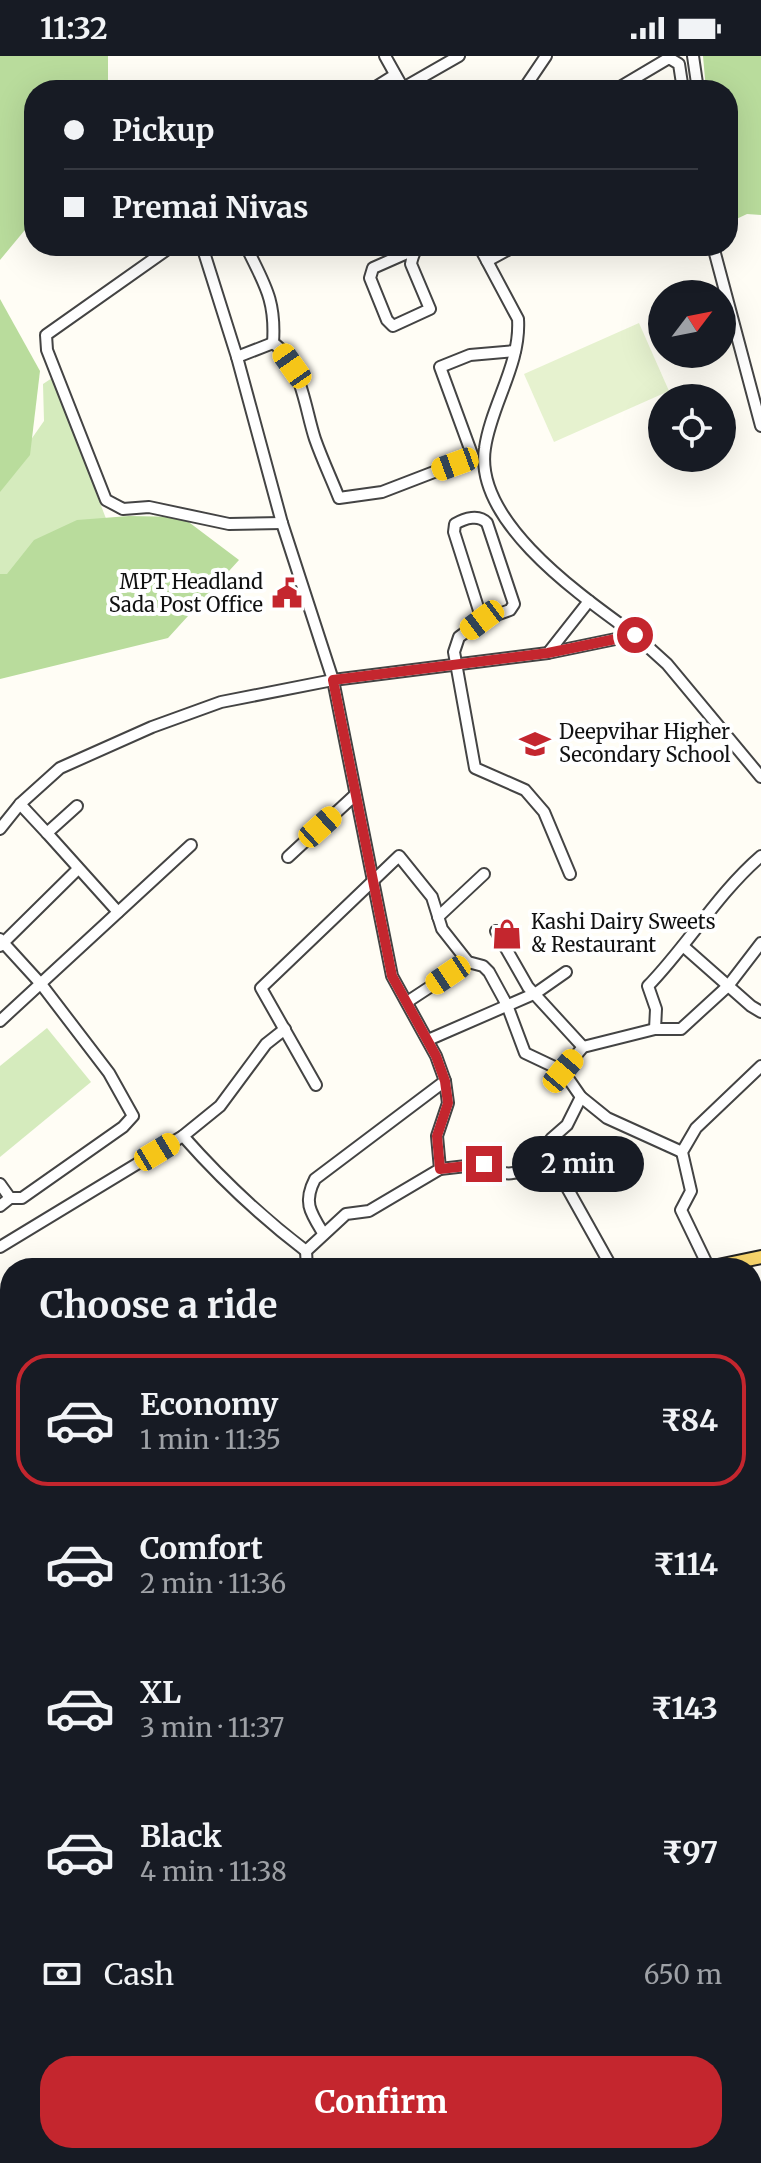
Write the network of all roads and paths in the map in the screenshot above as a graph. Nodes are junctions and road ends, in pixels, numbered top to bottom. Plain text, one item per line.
1 (385, 56) edge
2 (459, 56) edge
3 (546, 56) edge
4 (693, 56) edge
5 (395, 75) junction
6 (387, 80) edge
7 (398, 80) edge
8 (418, 80) edge
9 (530, 80) edge
10 (632, 80) edge
11 (681, 80) edge
12 (697, 80) edge
13 (158, 256) edge
14 (205, 256) edge
15 (251, 256) edge
16 (398, 256) edge
17 (413, 256) edge
18 (484, 256) edge
19 (496, 256) edge
20 (716, 256) edge
21 (487, 261) junction
22 (273, 343) junction
23 (515, 351) junction
24 (237, 357) junction
25 (761, 426) edge
26 (282, 523) junction
27 (589, 601) junction
28 (482, 620) junction
29 (635, 635) junction
30 (548, 653) junction
31 (455, 665) junction
32 (333, 680) junction
33 (761, 777) edge
34 (355, 795) junction
35 (20, 804) junction
36 (77, 806) dead end
37 (0, 829) edge
38 (47, 833) junction
39 (191, 845) dead end
40 (761, 856) edge
41 (288, 857) dead end
42 (78, 869) junction
43 (484, 874) dead end
44 (570, 874) dead end
45 (374, 882) junction
46 (118, 912) junction
47 (438, 917) junction
48 (496, 931) dead end
49 (1, 943) edge
50 (761, 943) edge
51 (683, 946) junction
52 (468, 962) junction
53 (566, 972) dead end
54 (41, 984) junction
55 (728, 986) junction
56 (536, 993) junction
57 (407, 1002) junction
58 (507, 1005) junction
59 (761, 1012) edge
60 (0, 1021) edge
61 (285, 1029) junction
62 (655, 1029) junction
63 (428, 1040) junction
64 (583, 1047) junction
65 (761, 1066) edge
66 (563, 1071) junction
67 (445, 1081) junction
68 (316, 1085) dead end
69 (581, 1097) junction
70 (183, 1136) junction
71 (682, 1152) junction
72 (551, 1159) junction
73 (440, 1169) junction
74 (0, 1184) edge
75 (10, 1198) junction
76 (0, 1206) edge
77 (323, 1233) junction
78 (0, 1247) edge
79 (306, 1251) junction
80 (306, 1258) edge
81 (606, 1258) edge
82 (703, 1258) edge

1 - 5 street
2 - 8 street
3 - 9 street
4 - 12 street
5 - 6 street
5 - 7 street
10 - 11 street
13 - 26 street
14 - 24 street
15 - 22 street
16 - 17 street
18 - 21 street
19 - 21 street
20 - 25 street
21 - 23 street
22 - 23 street
22 - 24 street
23 - 27 street
24 - 26 street
26 - 32 street
27 - 29 street
27 - 30 street
28 - 28 street
28 - 31 street
29 - 30 street
29 - 33 street
30 - 31 street
31 - 32 street
31 - 44 street
32 - 34 street
32 - 35 street
34 - 41 street
34 - 45 street
35 - 37 street
35 - 38 street
36 - 38 street
38 - 42 street
39 - 46 street
40 - 51 street
42 - 46 street
42 - 49 street
43 - 47 street
45 - 47 street
45 - 57 street
45 - 61 street
46 - 54 street
47 - 52 street
48 - 56 street
49 - 54 street
50 - 55 street
51 - 55 street
51 - 62 street
52 - 57 street
52 - 58 street
53 - 56 street
54 - 60 street
54 - 75 street
55 - 59 street
55 - 62 street
56 - 58 street
56 - 64 street
57 - 63 street
58 - 63 street
58 - 66 street
61 - 68 street
61 - 70 street
62 - 64 street
63 - 67 street
64 - 66 street
65 - 71 street
66 - 69 street
67 - 73 street
67 - 77 street
69 - 71 street
69 - 72 street
70 - 78 street
70 - 79 street
71 - 82 street
72 - 73 street
72 - 81 street
73 - 77 street
74 - 75 street
75 - 76 street
77 - 79 street
79 - 80 street

